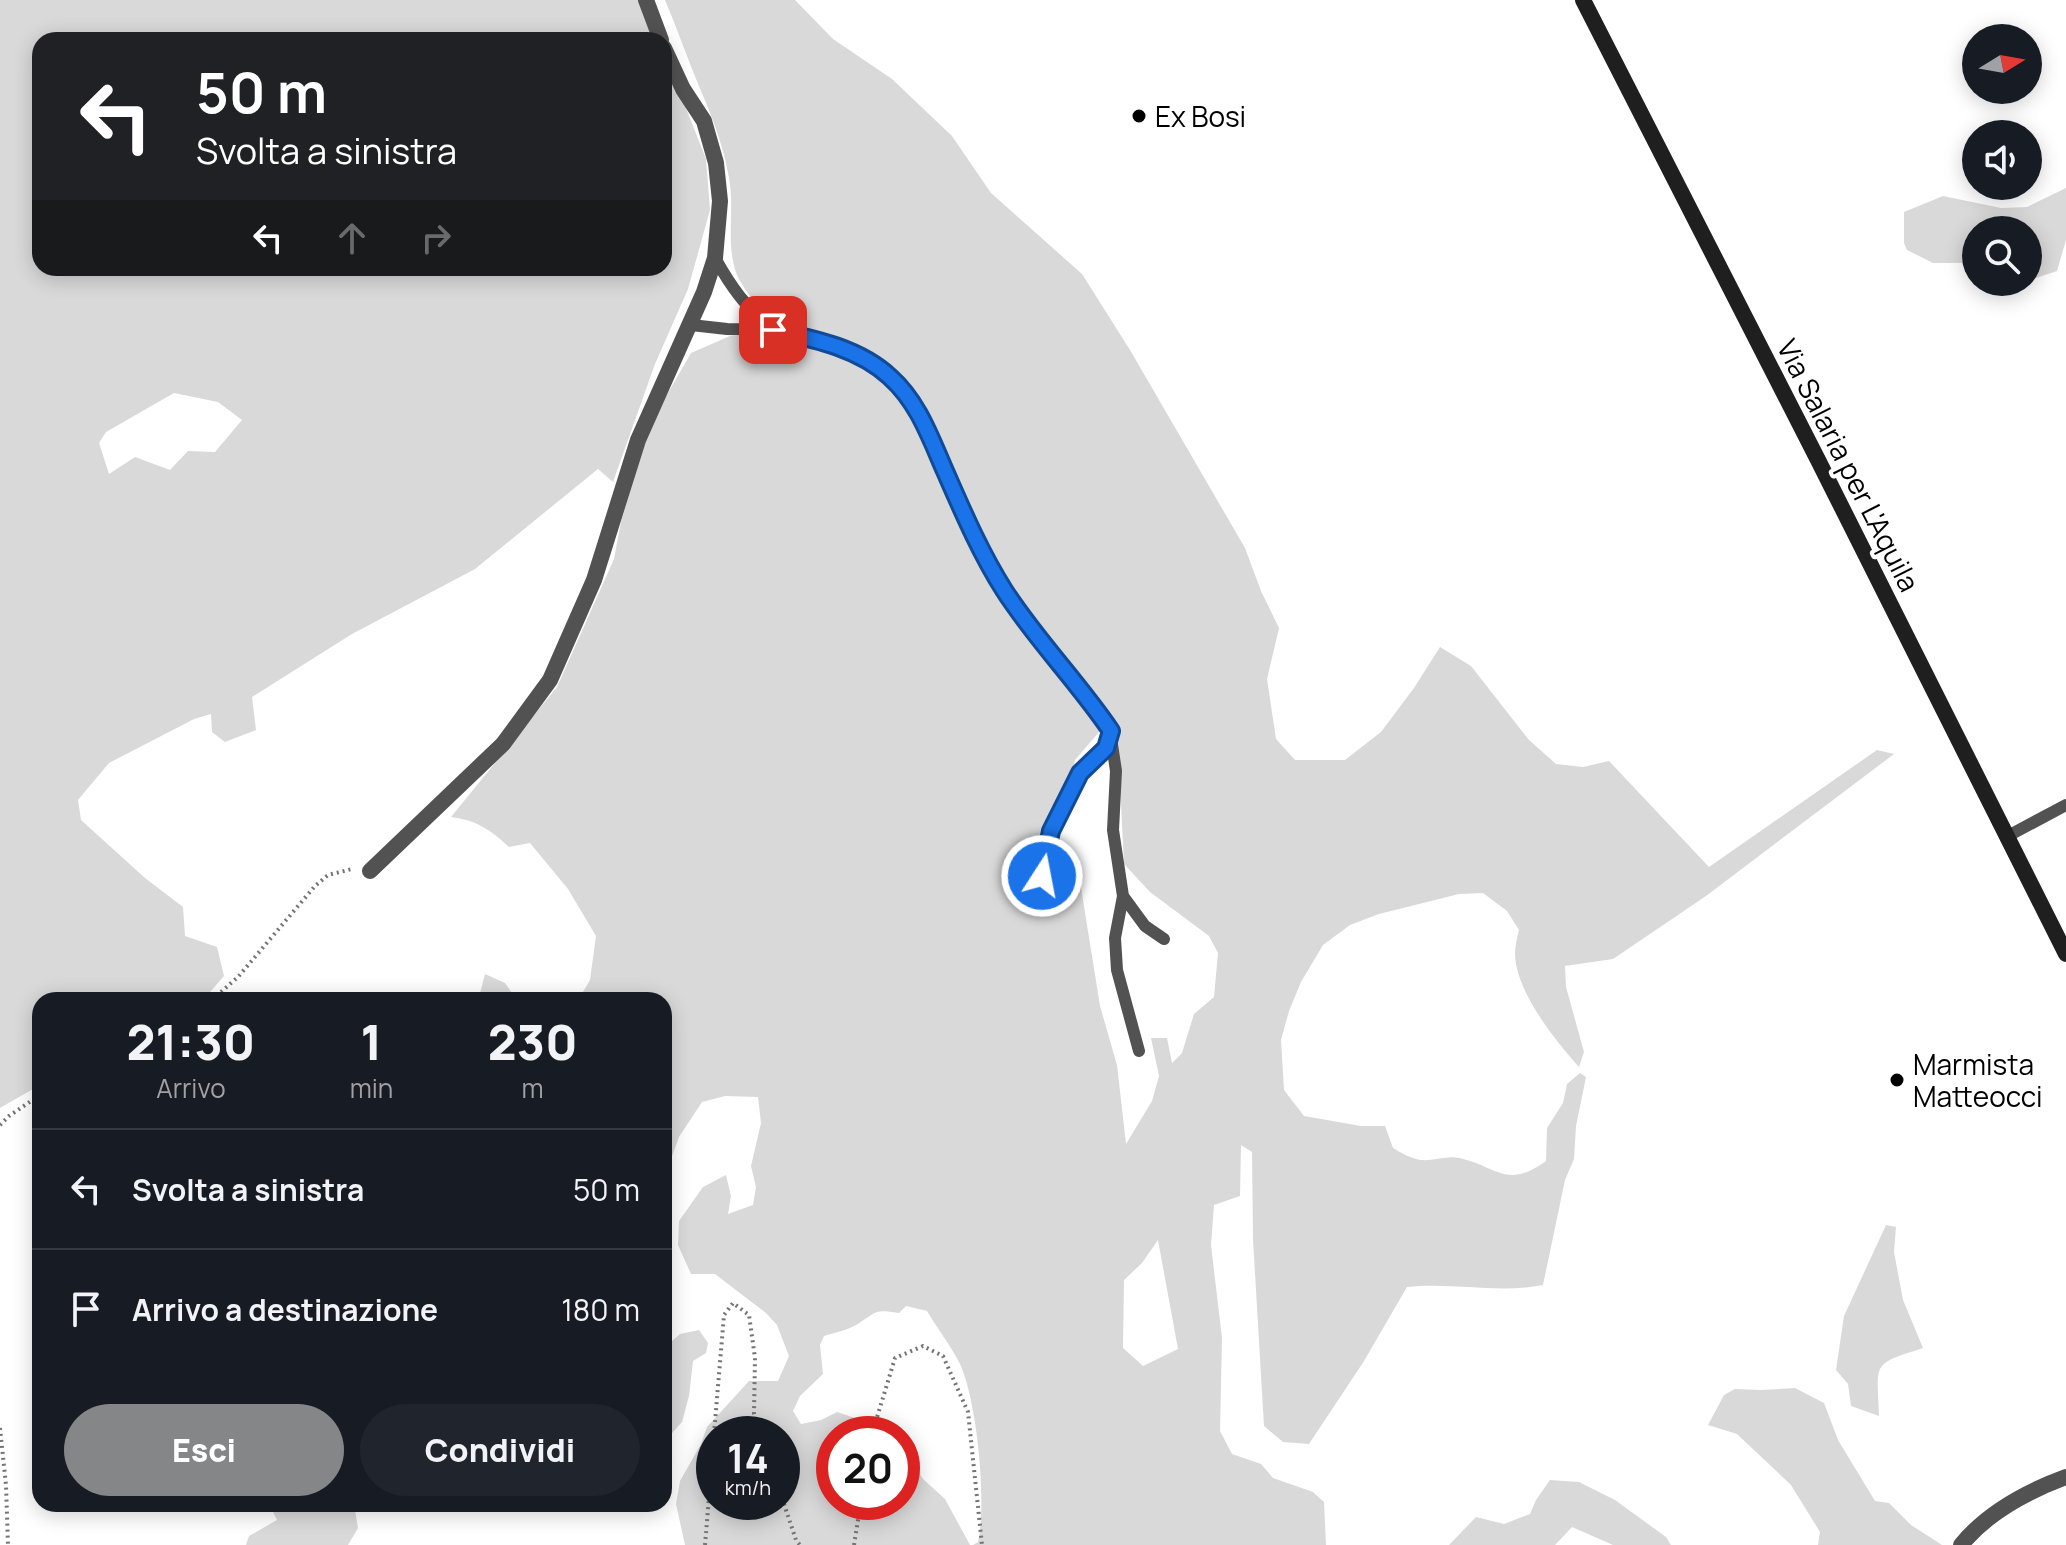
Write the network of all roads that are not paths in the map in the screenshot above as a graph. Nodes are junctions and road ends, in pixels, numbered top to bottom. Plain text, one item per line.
1 (646, 0) edge
2 (1583, 0) edge
3 (658, 32) edge
4 (672, 65) edge
5 (715, 258) junction
6 (691, 325) junction
7 (773, 330) junction
8 (1111, 731) junction
9 (2066, 805) edge
10 (2006, 837) junction
11 (370, 871) road end
12 (1123, 896) junction
13 (1045, 905) dead end
14 (1164, 939) dead end
15 (2066, 954) edge
16 (1139, 1051) dead end
17 (2066, 1477) edge
18 (1961, 1545) edge

1 - 3 street
2 - 10 main road, Via Salaria per L'Aquila
4 - 5 street
5 - 6 street
5 - 7 lane
6 - 7 lane
6 - 11 street
7 - 8 lane
8 - 12 lane
8 - 13 lane
9 - 10 lane
10 - 15 main road, Via Salaria per L'Aquila
12 - 14 lane
12 - 16 lane
17 - 18 street

